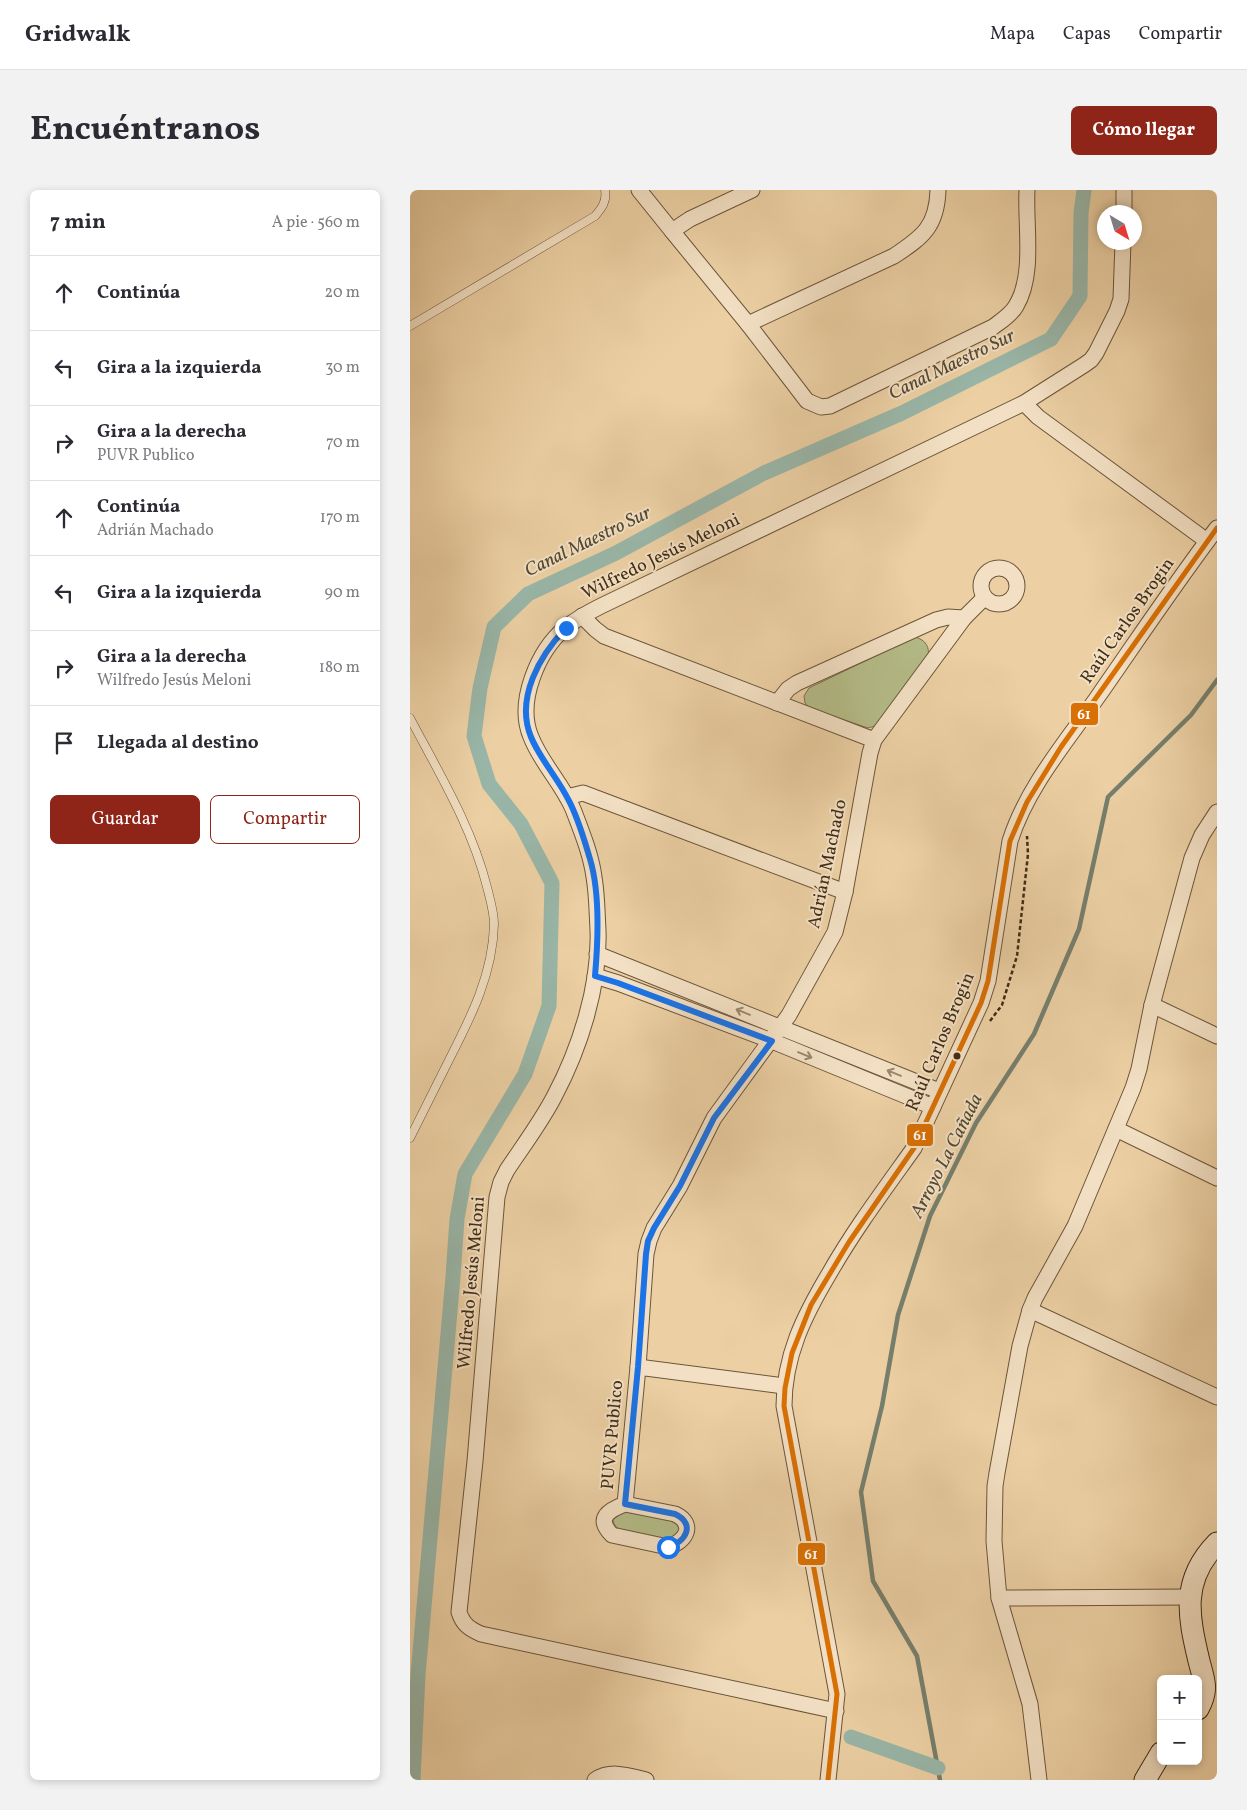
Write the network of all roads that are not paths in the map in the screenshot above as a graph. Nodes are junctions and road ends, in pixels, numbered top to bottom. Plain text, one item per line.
1 (605, 190) edge
2 (639, 190) edge
3 (752, 190) edge
4 (938, 190) edge
5 (1027, 190) edge
6 (1124, 190) edge
7 (1124, 205) edge
8 (672, 231) junction
9 (1124, 250) edge
10 (748, 324) junction
11 (410, 326) edge
12 (1024, 403) junction
13 (1217, 528) edge
14 (1207, 541) junction
15 (984, 598) dead end
16 (582, 616) junction
17 (964, 618) junction
18 (777, 703) junction
19 (410, 718) edge
20 (874, 740) junction
21 (567, 797) junction
22 (1217, 812) edge
23 (845, 892) junction
24 (597, 954) junction
25 (595, 976) junction
26 (1152, 1005) junction
27 (782, 1028) junction
28 (1217, 1036) edge
29 (772, 1041) junction
30 (939, 1091) junction
31 (933, 1107) junction
32 (1116, 1129) junction
33 (410, 1138) edge
34 (1217, 1178) edge
35 (1030, 1310) junction
36 (638, 1367) junction
37 (784, 1386) junction
38 (1217, 1397) edge
39 (625, 1504) junction
40 (1217, 1543) edge
41 (1190, 1597) junction
42 (998, 1598) junction
43 (1198, 1670) edge
44 (1202, 1676) edge
45 (1202, 1700) edge
46 (836, 1712) junction
47 (1157, 1760) edge
48 (1167, 1765) edge
49 (596, 1779) edge
50 (646, 1780) edge
51 (828, 1780) edge
52 (1039, 1780) edge
53 (1146, 1780) edge
54 (1159, 1780) edge

1 - 11 lane
2 - 8 street
3 - 8 street
4 - 10 street
5 - 10 street
6 - 7 street
8 - 10 street
9 - 12 street, Wilfredo Jesús Meloni
12 - 14 street
12 - 16 street, Wilfredo Jesús Meloni
13 - 14 street, Raúl Carlos Brogin
14 - 30 street, Raúl Carlos Brogin
15 - 17 street, Adrián Machado
16 - 18 street
16 - 21 street, Wilfredo Jesús Meloni
17 - 18 street
17 - 20 street, Adrián Machado
18 - 20 street
19 - 33 lane
20 - 23 street, Adrián Machado
21 - 23 street
21 - 24 street, Wilfredo Jesús Meloni
22 - 26 street
23 - 27 street, Adrián Machado
24 - 25 street, Wilfredo Jesús Meloni
27 -> 24 street
25 - 29 street
25 - 46 street, Wilfredo Jesús Meloni
26 - 28 street
26 - 32 street
27 - 29 street, Adrián Machado
30 -> 27 street
29 -> 31 street
29 - 36 street, Adrián Machado
30 - 31 street, Raúl Carlos Brogin
31 - 37 street, Raúl Carlos Brogin
32 - 34 street
32 - 35 street
35 - 38 street
35 - 42 street
36 - 37 street, PUVR Publico
36 - 39 street, PUVR Publico
37 - 46 street, Raúl Carlos Brogin
39 - 39 street
40 - 41 main road
41 - 42 street
41 - 43 main road
42 - 52 street
44 - 45 main road
46 - 51 street, Raúl Carlos Brogin
47 - 53 main road
48 - 54 main road
49 - 50 street

